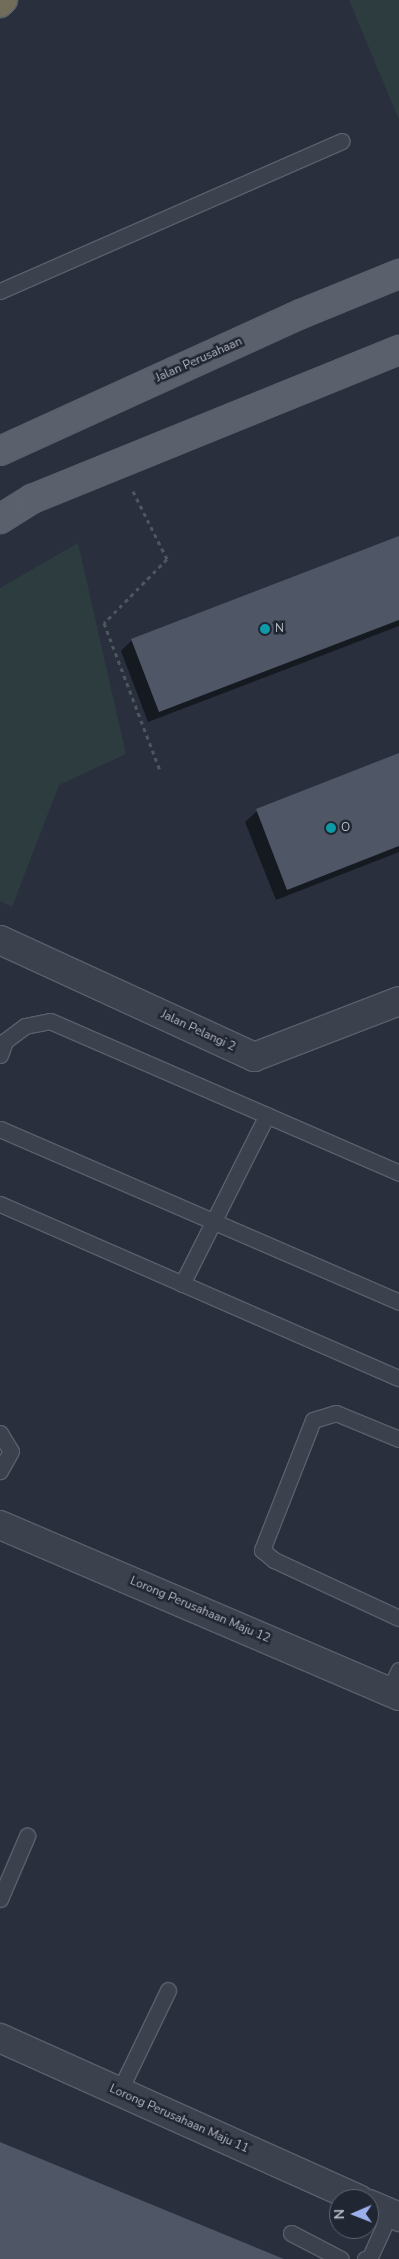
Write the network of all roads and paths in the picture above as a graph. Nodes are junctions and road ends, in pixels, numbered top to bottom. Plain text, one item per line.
1 (3, 0) edge
2 (0, 3) edge
3 (342, 140) dead end
4 (399, 274) edge
5 (0, 291) edge
6 (399, 350) edge
7 (0, 450) edge
8 (120, 464) junction
9 (0, 519) edge
10 (161, 773) dead end
11 (0, 940) edge
12 (399, 1001) edge
13 (0, 1055) edge
14 (266, 1115) junction
15 (0, 1129) edge
16 (399, 1174) edge
17 (0, 1204) edge
18 (214, 1221) junction
19 (182, 1284) junction
20 (399, 1302) edge
21 (399, 1378) edge
22 (0, 1433) edge
23 (399, 1440) edge
24 (0, 1471) edge
25 (0, 1525) edge
26 (399, 1618) edge
27 (396, 1686) edge
28 (27, 1836) dead end
29 (0, 1898) edge
30 (168, 1990) dead end
31 (0, 2038) edge
32 (119, 2092) junction
33 (336, 2189) edge
34 (386, 2212) edge
35 (291, 2233) dead end
36 (341, 2259) edge
37 (367, 2259) edge

1 - 2 highway
3 - 5 lane
4 - 7 main road, Jalan Perusahaan
6 - 8 main road
8 - 9 main road
8 - 10 path
11 - 12 street, Jalan Pelangi 2
13 - 14 lane
14 - 16 lane
14 - 18 lane
15 - 18 lane
17 - 19 lane
18 - 19 lane
18 - 20 lane
19 - 21 lane
22 - 24 lane
23 - 26 lane
25 - 27 street, Lorong Perusahaan Maju 12
28 - 29 lane
30 - 32 lane
31 - 32 street, Lorong Perusahaan Maju 11
32 - 33 street, Lorong Perusahaan Maju 11
34 - 37 lane
35 - 36 lane

